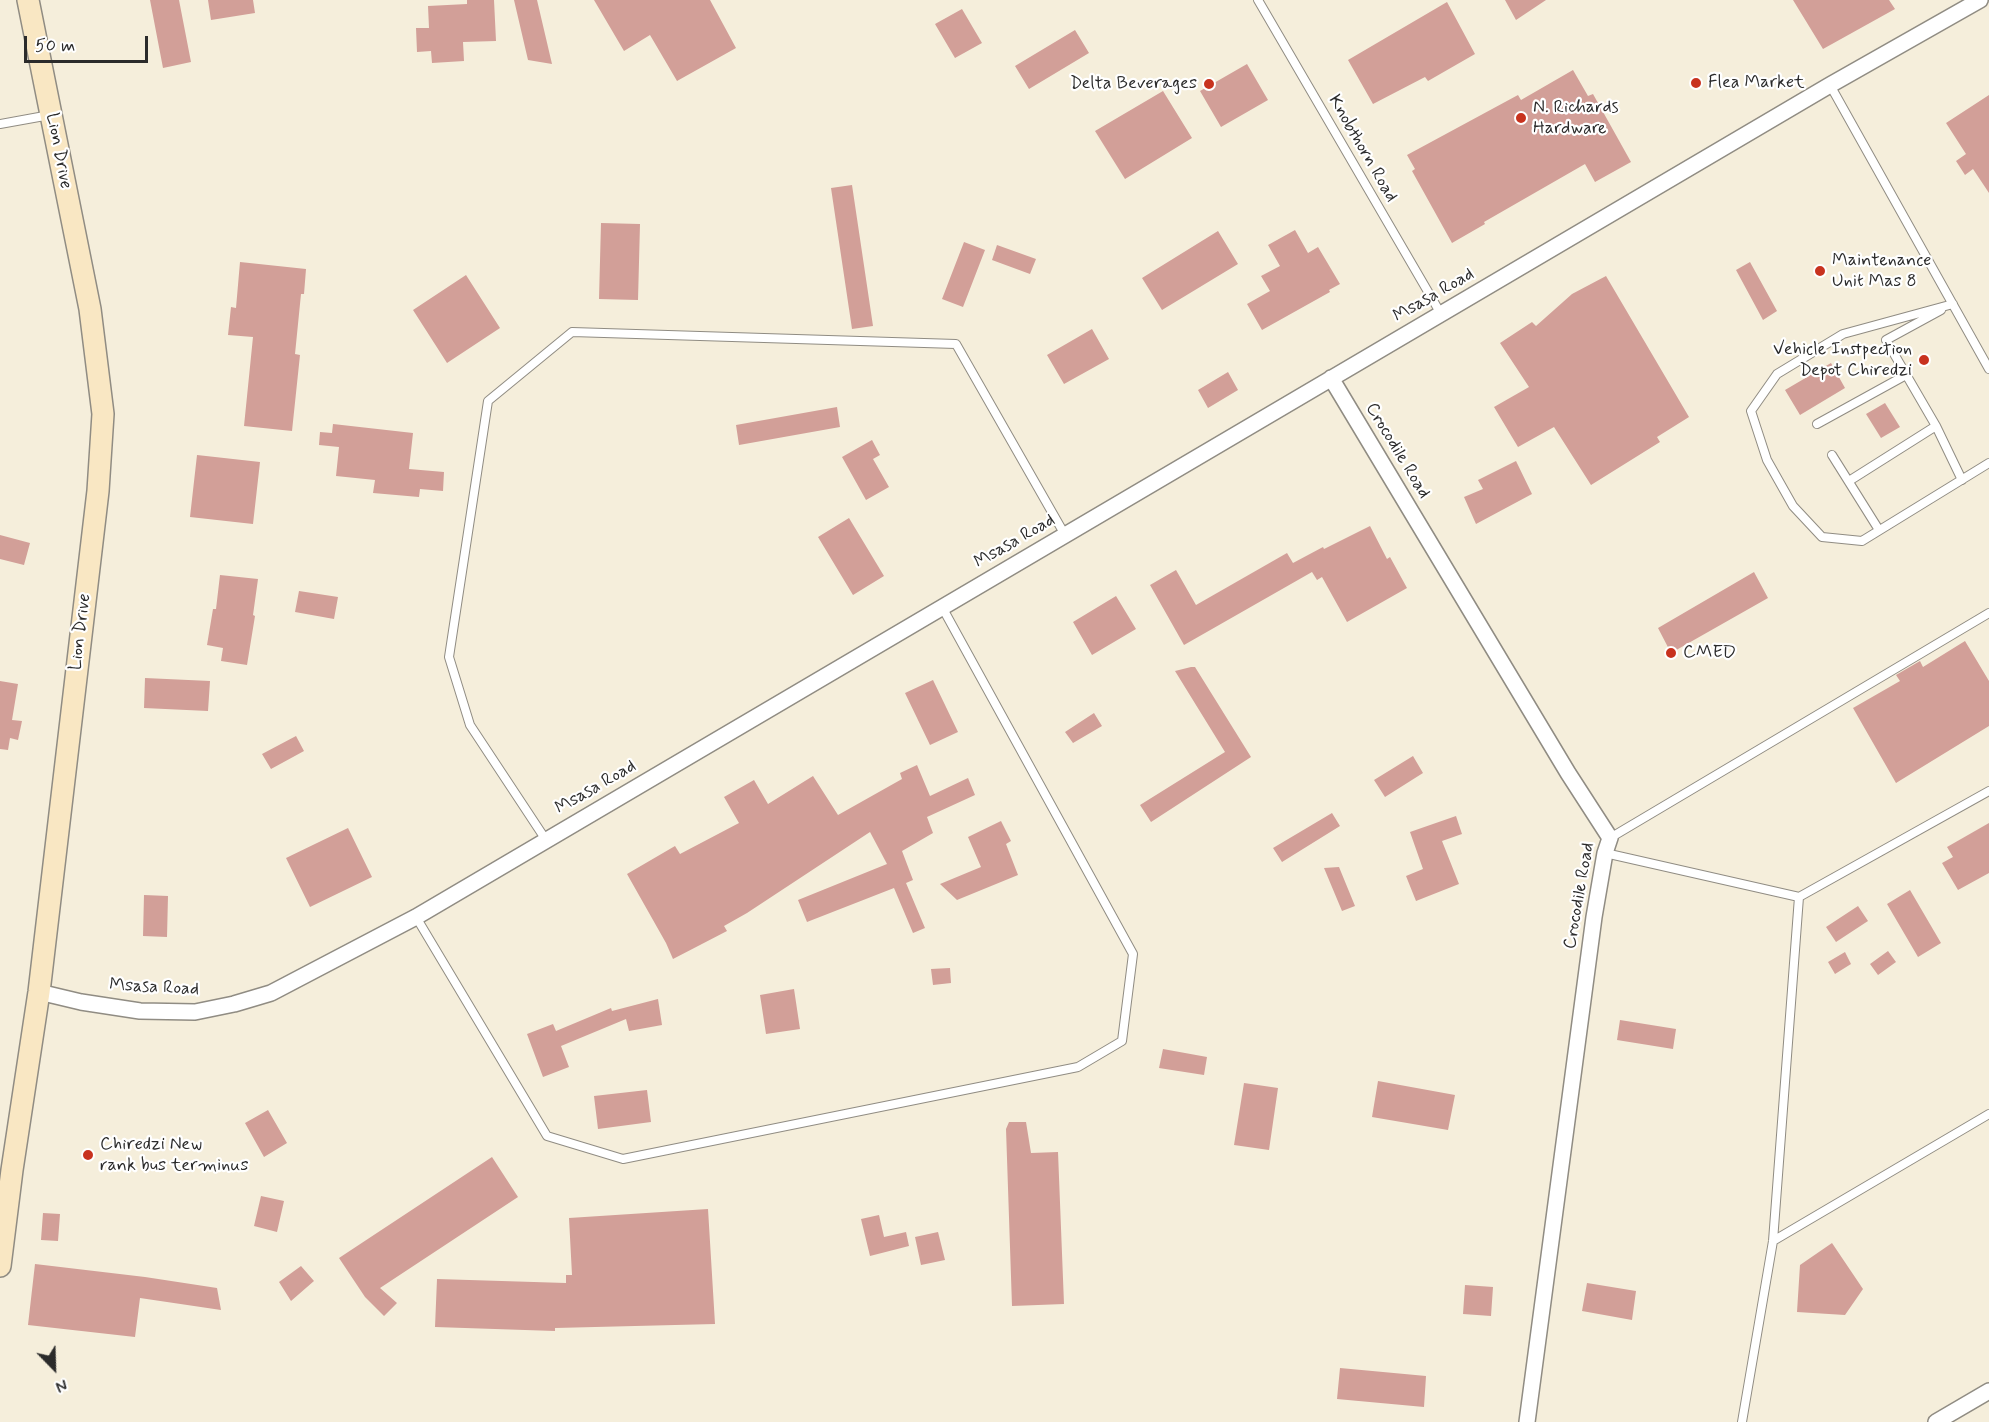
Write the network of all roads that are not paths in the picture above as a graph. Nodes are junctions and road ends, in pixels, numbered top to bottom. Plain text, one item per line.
1 (28, 0) edge
2 (1258, 0) edge
3 (1980, 0) edge
4 (1830, 85) junction
5 (51, 115) junction
6 (0, 124) edge
7 (1953, 304) junction
8 (1441, 314) junction
9 (1989, 369) edge
10 (1906, 375) junction
11 (1331, 378) junction
12 (1817, 424) dead end
13 (1936, 426) junction
14 (1832, 455) dead end
15 (1989, 463) edge
16 (1962, 480) junction
17 (1849, 481) junction
18 (1879, 530) junction
19 (1065, 535) junction
20 (942, 607) junction
21 (1989, 613) edge
22 (1989, 791) edge
23 (546, 840) junction
24 (1608, 845) junction
25 (1799, 897) junction
26 (416, 917) junction
27 (39, 992) junction
28 (1989, 1114) edge
29 (6, 1169) edge
30 (1773, 1241) junction
31 (0, 1266) edge
32 (1989, 1391) edge
33 (1530, 1422) edge
34 (1742, 1422) edge
35 (1936, 1422) edge

1 - 5 street, Lion Drive
2 - 8 lane, Knobthorn Road
3 - 4 street, Msasa Road
4 - 7 lane
4 - 8 street, Msasa Road
5 - 6 lane
5 - 27 street, Lion Drive
7 - 9 lane
7 - 10 lane
7 - 18 lane
8 - 11 street, Msasa Road
10 - 12 lane
10 - 13 lane
11 - 19 street, Msasa Road
11 - 24 street, Crocodile Road
13 - 16 lane
13 - 17 lane
14 - 17 lane
15 - 16 lane
16 - 18 lane
17 - 18 lane
19 - 20 street, Msasa Road
19 - 23 lane
20 - 23 street, Msasa Road
20 - 26 lane
21 - 24 lane
22 - 25 lane
23 - 26 street, Msasa Road
24 - 25 lane
24 - 33 street, Crocodile Road
25 - 30 lane
26 - 27 street, Msasa Road
27 - 29 street, Lion Drive
28 - 30 lane
29 - 31 street, Lion Drive
30 - 34 lane
32 - 35 street

